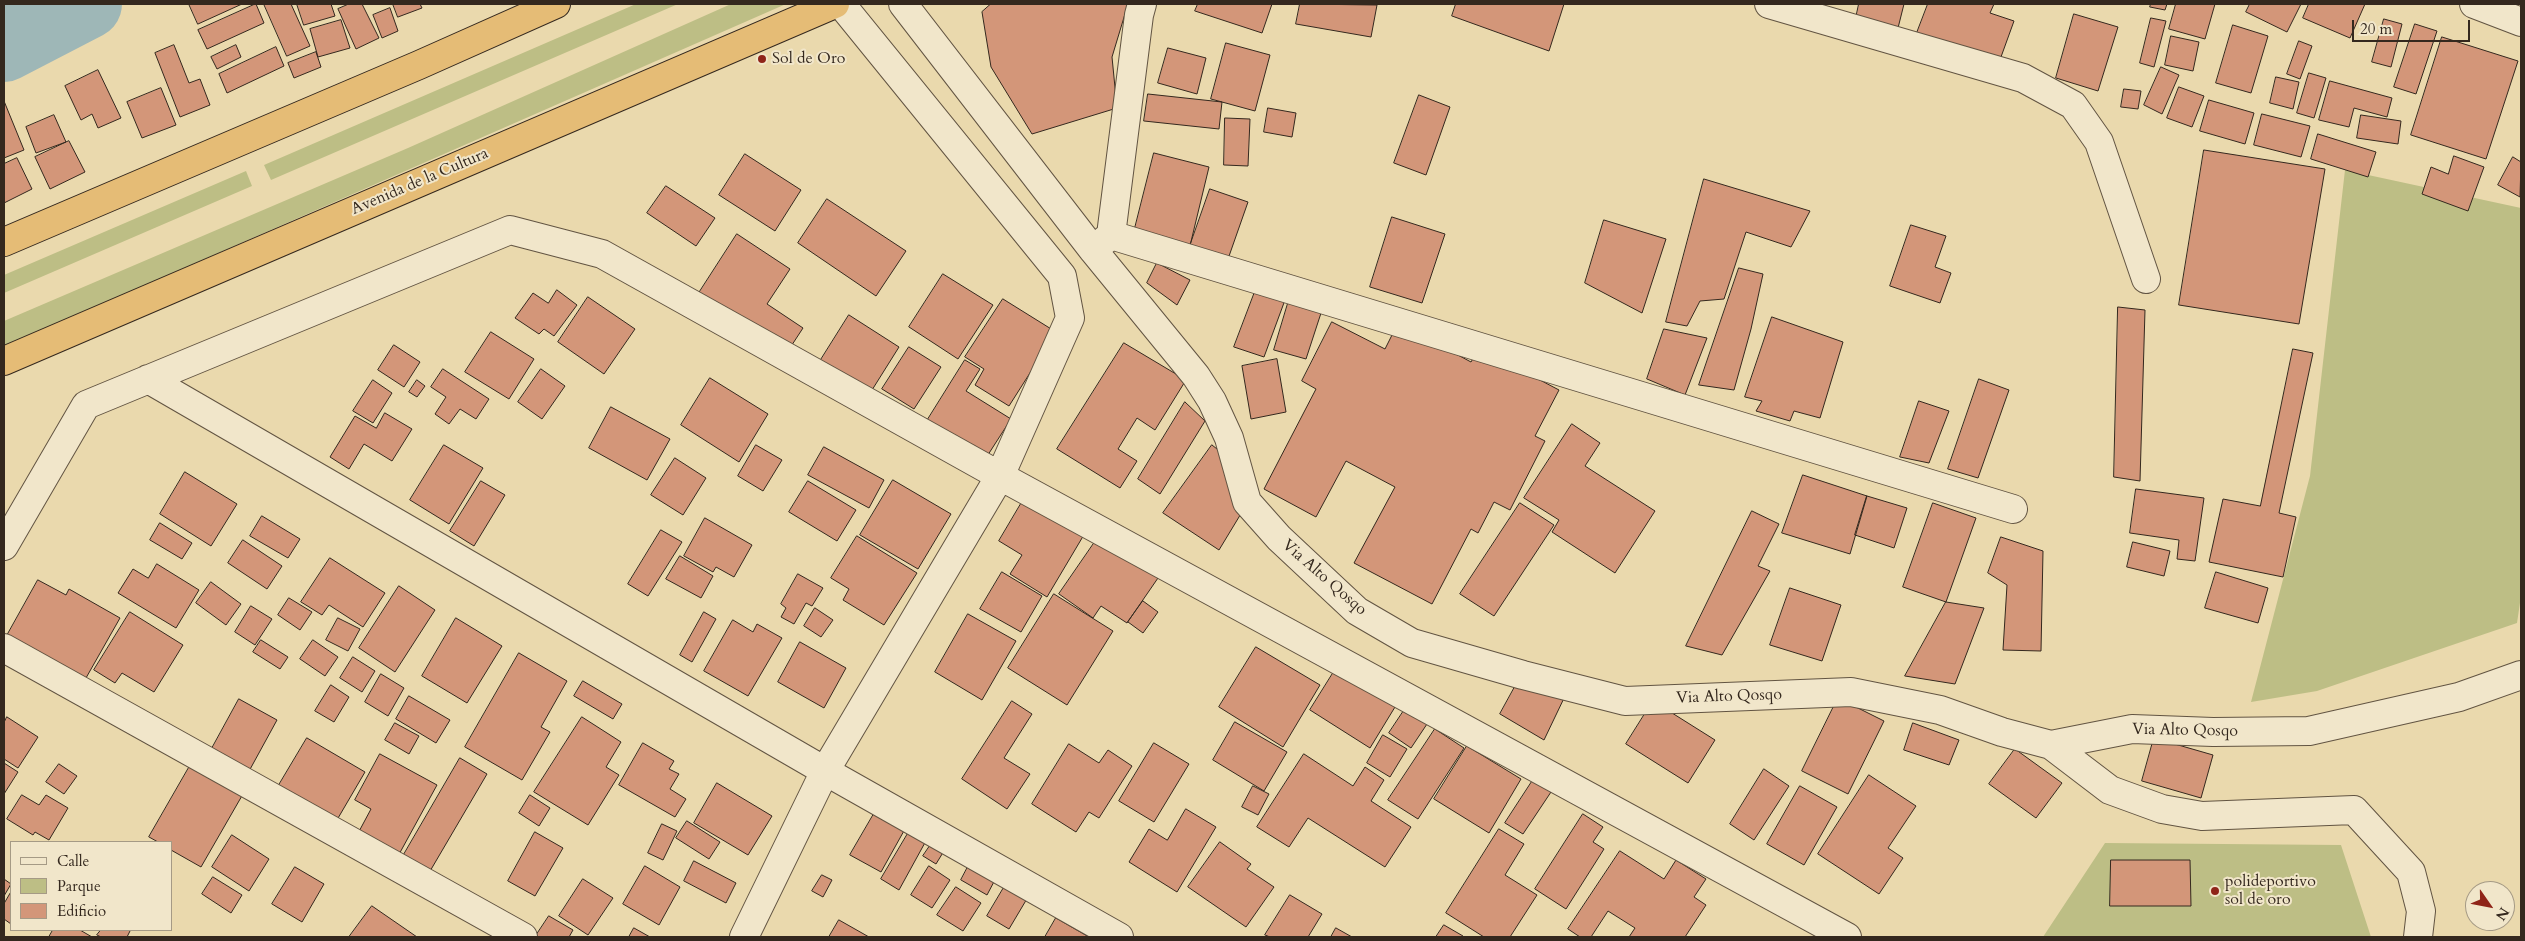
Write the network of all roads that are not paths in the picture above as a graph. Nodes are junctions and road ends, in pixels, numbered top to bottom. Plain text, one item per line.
1 (556, 4) edge
2 (835, 4) edge
3 (841, 4) edge
4 (903, 4) edge
5 (1142, 4) edge
6 (1769, 4) edge
7 (2474, 4) edge
8 (2521, 22) edge
9 (4, 242) edge
10 (1102, 243) junction
11 (2146, 278) dead end
12 (4, 361) edge
13 (148, 379) junction
14 (1000, 476) junction
15 (2013, 509) dead end
16 (4, 546) edge
17 (4, 648) edge
18 (2521, 675) edge
19 (2051, 745) junction
20 (825, 771) junction
21 (523, 937) edge
22 (744, 937) edge
23 (1119, 937) edge
24 (1847, 937) edge
25 (2418, 937) edge

1 - 9 highway
2 - 12 highway, Avenida de la Cultura
3 - 14 street
4 - 10 street, Via Alto Qosqo
5 - 10 street
6 - 11 street
7 - 8 street
10 - 15 street
10 - 19 street, Via Alto Qosqo
13 - 14 street
13 - 16 street
13 - 20 street
14 - 20 street
14 - 24 street
17 - 21 street
18 - 19 street, Via Alto Qosqo
19 - 25 street
20 - 22 street
20 - 23 street

